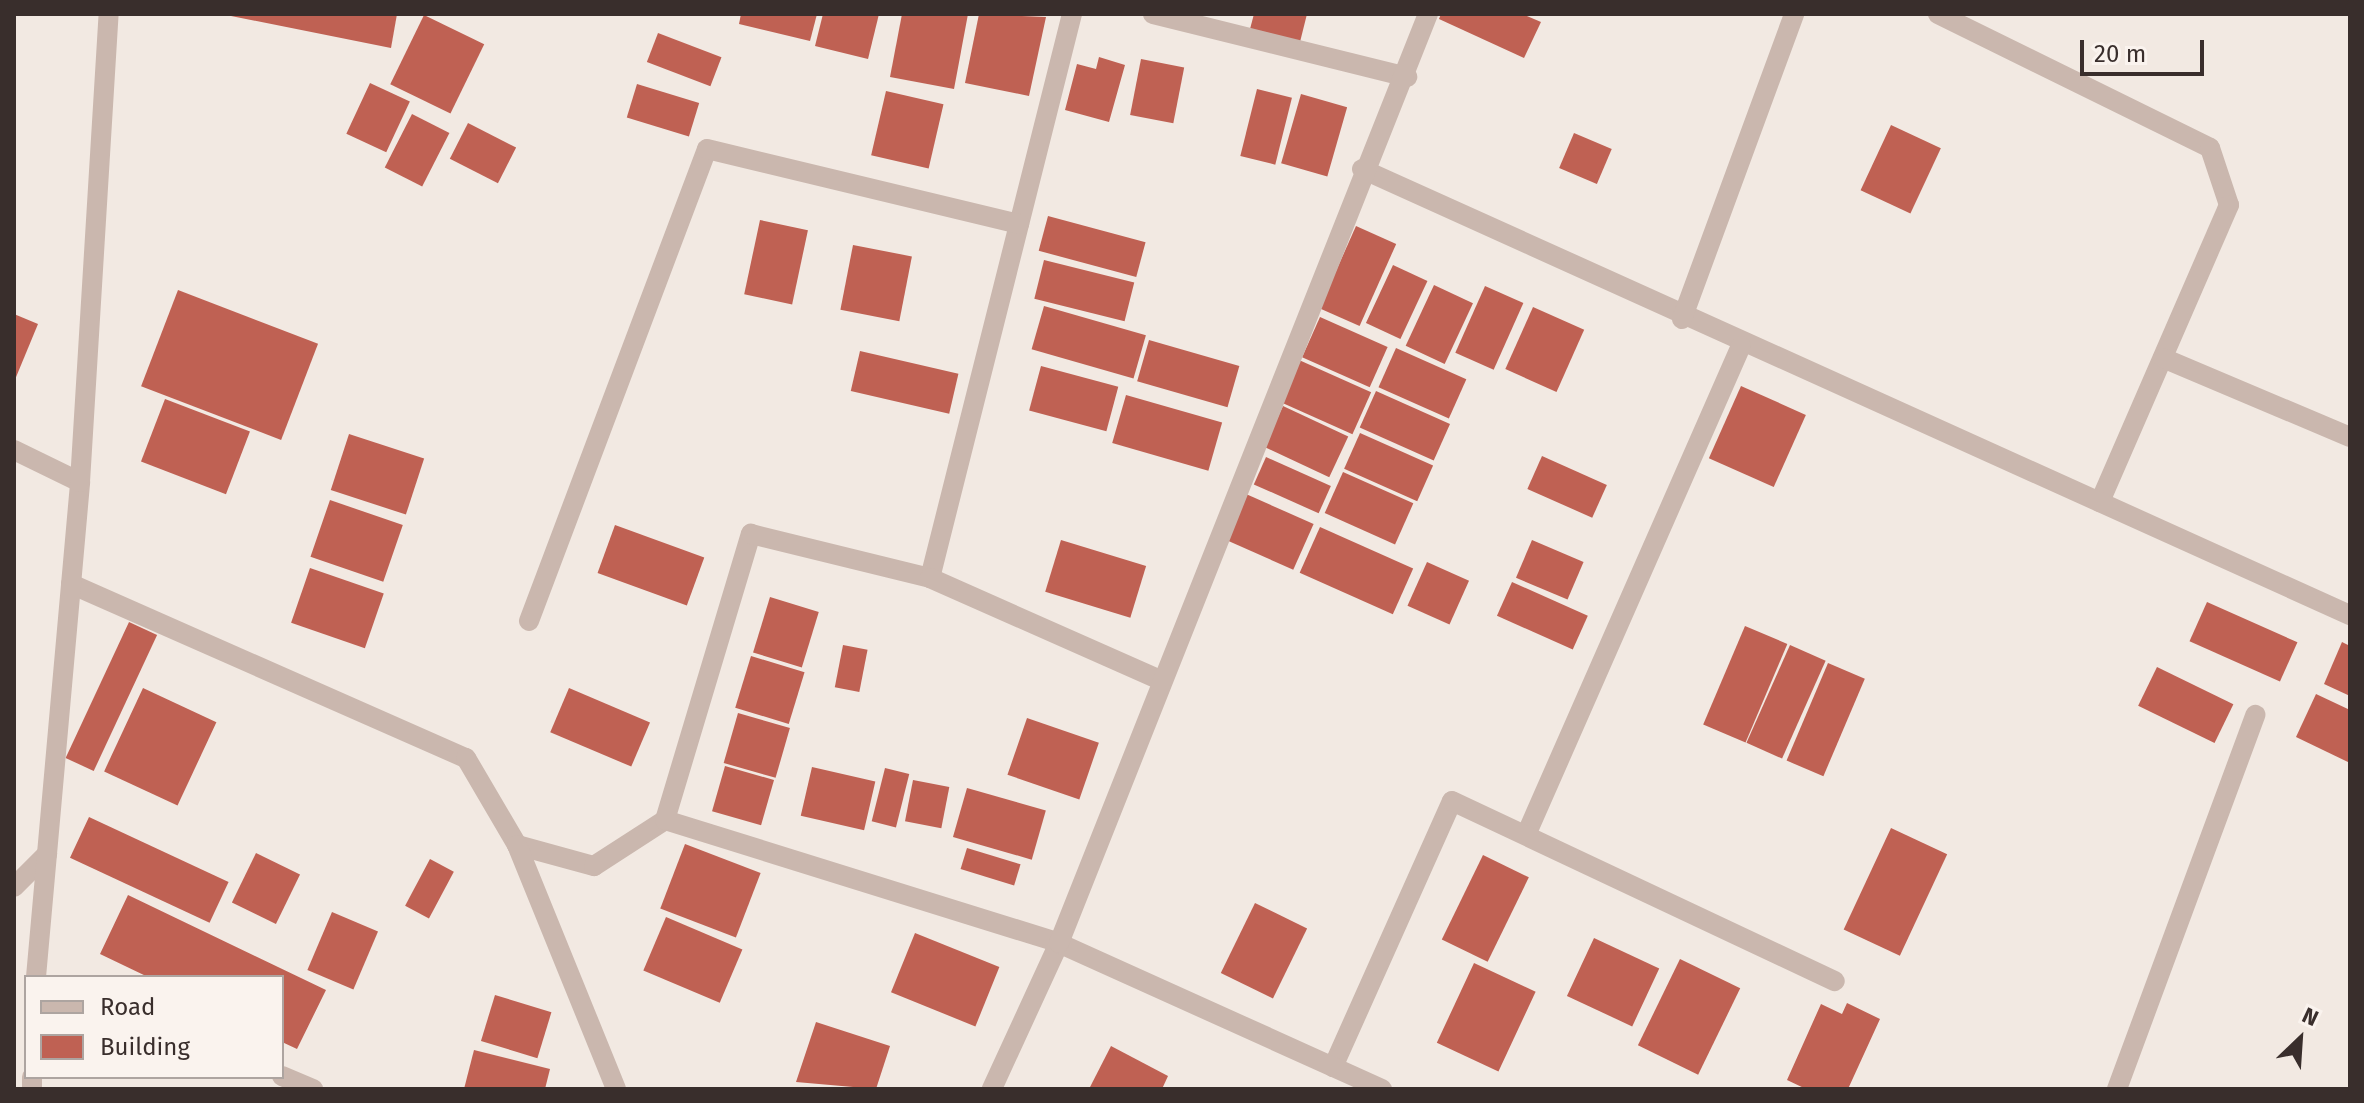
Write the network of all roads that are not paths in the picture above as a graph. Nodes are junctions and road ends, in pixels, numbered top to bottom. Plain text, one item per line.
1 (109, 14) edge
2 (1072, 14) edge
3 (1153, 14) edge
4 (1428, 14) edge
5 (1794, 14) edge
6 (1938, 14) edge
7 (1407, 77) junction
8 (1362, 169) junction
9 (1019, 224) junction
10 (1682, 319) junction
11 (1741, 346) junction
12 (2163, 358) junction
13 (2350, 437) edge
14 (14, 450) edge
15 (80, 482) junction
16 (2100, 502) junction
17 (930, 578) junction
18 (71, 584) junction
19 (2350, 615) edge
20 (529, 621) dead end
21 (1162, 681) junction
22 (2255, 715) dead end
23 (665, 820) junction
24 (1526, 835) junction
25 (517, 845) junction
26 (47, 854) junction
27 (14, 887) edge
28 (1059, 943) junction
29 (41, 975) edge
30 (1835, 981) dead end
31 (1333, 1067) junction
32 (284, 1077) edge
33 (313, 1089) edge
34 (616, 1089) edge
35 (992, 1089) edge
36 (1382, 1089) edge
37 (2117, 1089) edge

1 - 15 street
2 - 9 street
3 - 7 street
4 - 7 street
5 - 10 street
6 - 12 street
7 - 8 street
8 - 10 street
8 - 21 street
9 - 17 street
9 - 20 street
10 - 11 street
11 - 16 street
11 - 24 street
12 - 13 street
12 - 16 street
14 - 15 street
15 - 18 street
16 - 19 street
17 - 21 street
17 - 23 street
18 - 25 street
18 - 26 street
21 - 28 street
22 - 37 street
23 - 25 street
23 - 28 street
24 - 30 street
24 - 31 street
25 - 34 street
26 - 27 street
26 - 29 street
28 - 31 street
28 - 35 street
31 - 36 street
32 - 33 street

